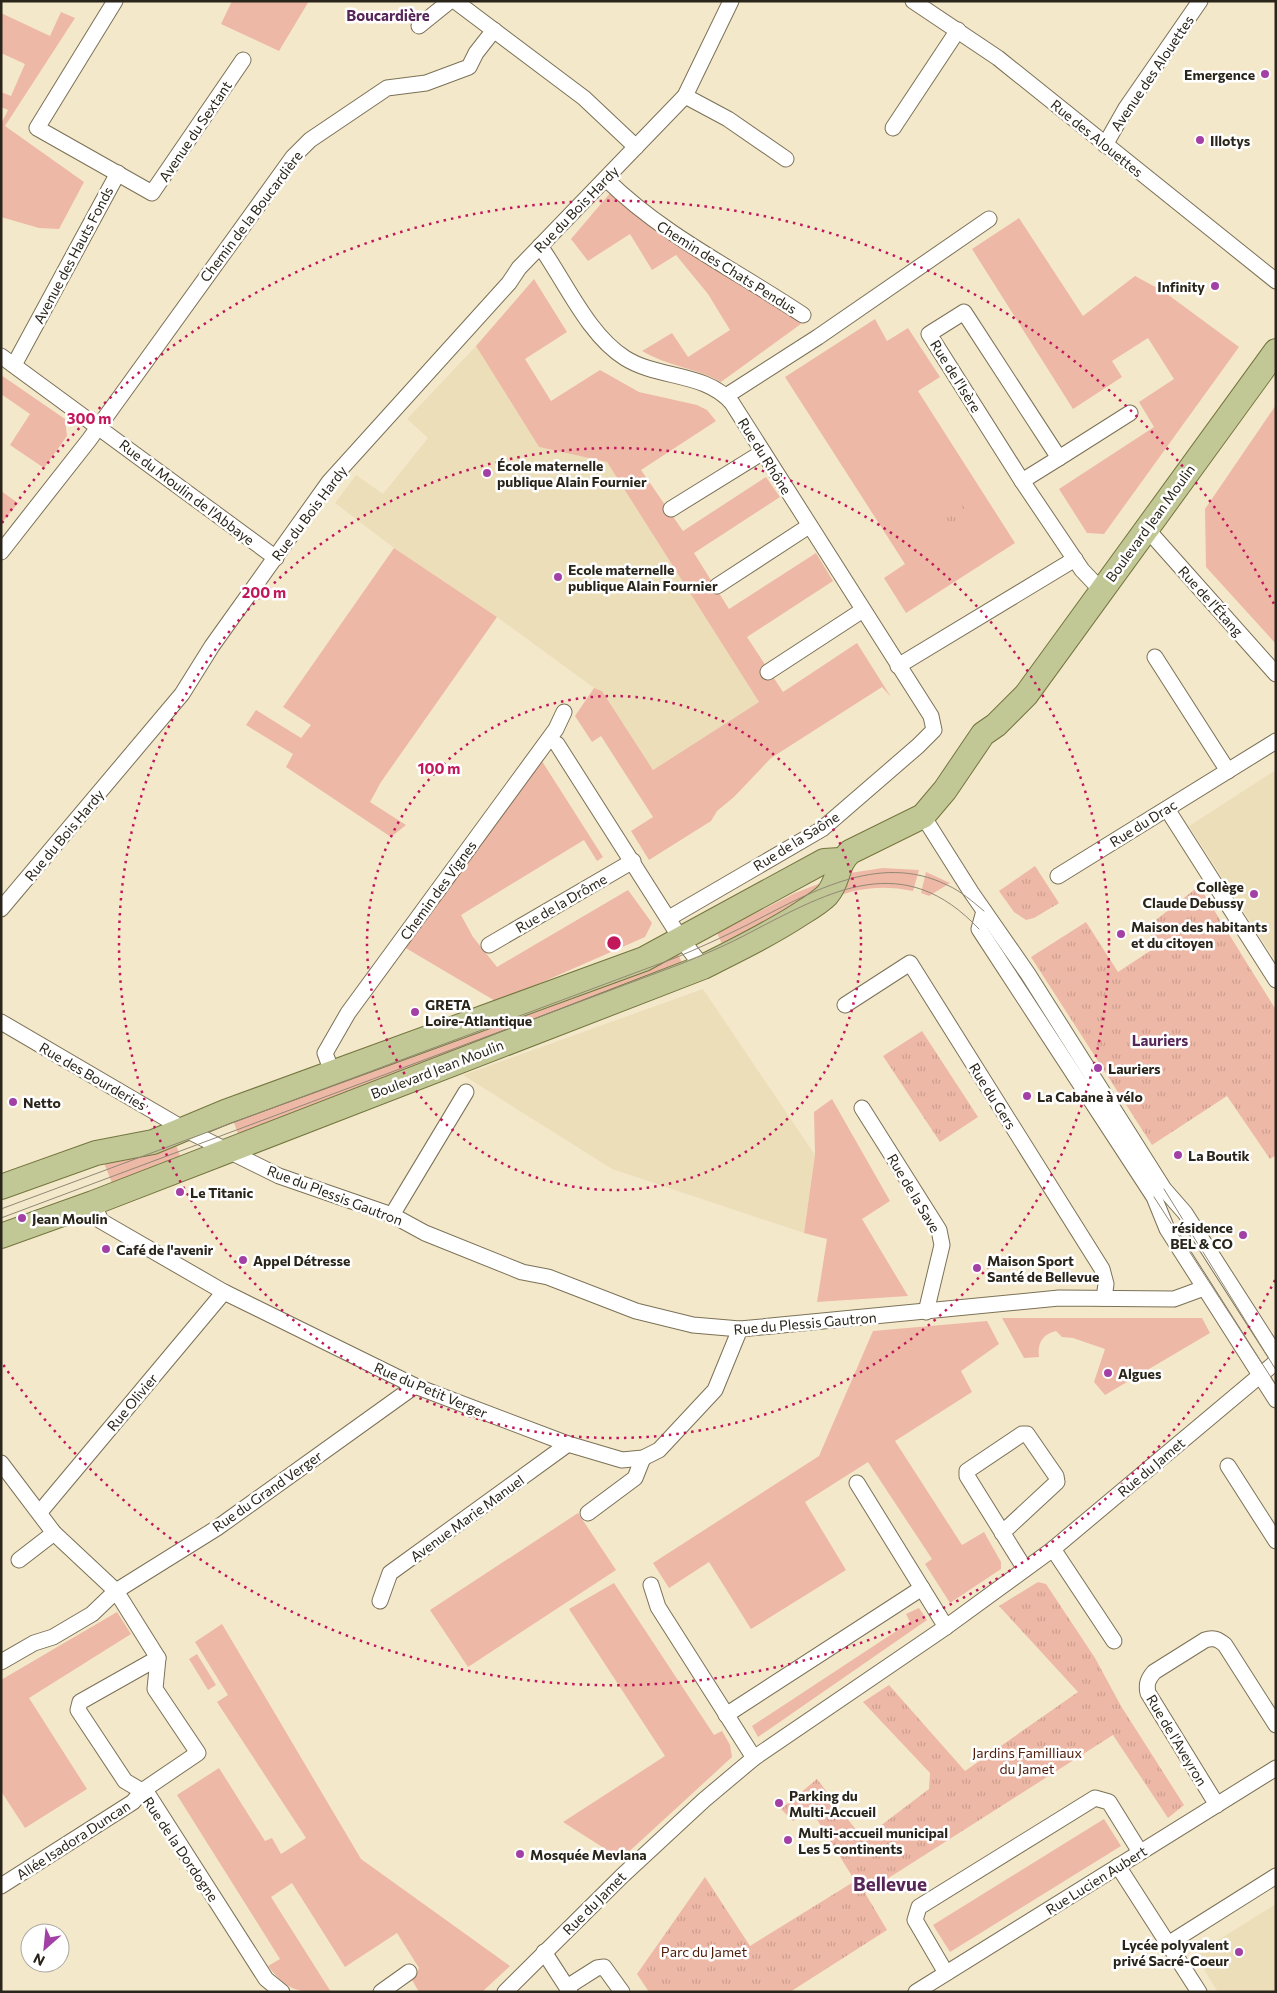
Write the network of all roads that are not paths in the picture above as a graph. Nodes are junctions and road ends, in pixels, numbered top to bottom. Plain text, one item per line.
1 (115, 1) edge
2 (450, 1) edge
3 (455, 1) edge
4 (731, 1) edge
5 (913, 1) edge
6 (1200, 1) edge
7 (419, 26) dead end
8 (494, 30) junction
9 (958, 30) junction
10 (243, 60) dead end
11 (685, 96) junction
12 (893, 128) dead end
13 (1105, 144) junction
14 (636, 147) junction
15 (786, 159) dead end
16 (118, 173) junction
17 (606, 179) junction
18 (989, 219) dead end
19 (540, 246) junction
20 (1276, 281) edge
21 (804, 315) dead end
22 (1276, 351) edge
23 (1, 356) edge
24 (14, 365) junction
25 (726, 396) junction
26 (1130, 413) dead end
27 (98, 426) junction
28 (763, 452) junction
29 (1059, 458) junction
30 (1022, 482) junction
31 (671, 509) dead end
32 (809, 526) junction
33 (1146, 528) junction
34 (1, 552) edge
35 (276, 558) junction
36 (1075, 559) junction
37 (717, 586) dead end
38 (1101, 590) junction
39 (862, 610) junction
40 (1155, 657) dead end
41 (898, 666) junction
42 (768, 672) dead end
43 (1276, 674) edge
44 (564, 712) dead end
45 (934, 730) joint
46 (1276, 741) edge
47 (557, 744) dead end
48 (1228, 771) junction
49 (1167, 809) junction
50 (921, 818) junction
51 (840, 860) junction
52 (633, 861) junction
53 (1058, 876) dead end
54 (1, 909) edge
55 (984, 911) junction
56 (669, 918) junction
57 (681, 939) junction
58 (489, 945) dead end
59 (703, 967) junction
60 (1276, 980) edge
61 (844, 1005) dead end
62 (1, 1022) edge
63 (332, 1072) junction
64 (466, 1092) dead end
65 (862, 1108) dead end
66 (184, 1129) junction
67 (225, 1151) junction
68 (1, 1187) edge
69 (1159, 1193) junction
70 (93, 1204) junction
71 (392, 1214) junction
72 (1, 1236) edge
73 (1204, 1288) junction
74 (224, 1292) junction
75 (1104, 1298) junction
76 (926, 1312) junction
77 (740, 1330) junction
78 (1276, 1355) edge
79 (1276, 1362) edge
80 (1259, 1376) junction
81 (415, 1386) junction
82 (1276, 1400) edge
83 (568, 1444) junction
84 (644, 1458) junction
85 (1, 1462) edge
86 (1228, 1466) dead end
87 (857, 1483) dead end
88 (40, 1512) junction
89 (588, 1513) dead end
90 (1002, 1533) junction
91 (54, 1534) junction
92 (1276, 1541) edge
93 (1053, 1549) junction
94 (19, 1560) dead end
95 (1025, 1569) junction
96 (651, 1585) dead end
97 (922, 1588) junction
98 (116, 1591) junction
99 (380, 1601) dead end
100 (946, 1626) junction
101 (1114, 1641) dead end
102 (158, 1658) junction
103 (1, 1662) edge
104 (726, 1715) junction
105 (1276, 1725) edge
106 (754, 1758) junction
107 (1276, 1768) edge
108 (142, 1791) junction
109 (1217, 1805) junction
110 (1140, 1852) junction
111 (1118, 1866) junction
112 (1276, 1876) edge
113 (1, 1886) edge
114 (1168, 1944) junction
115 (544, 1952) junction
116 (409, 1972) dead end
117 (946, 1973) junction
118 (569, 1989) edge
119 (282, 1992) edge
120 (381, 1992) edge
121 (506, 1992) edge
122 (622, 1992) edge
123 (916, 1992) edge
124 (1198, 1992) edge

1 - 16 street, Avenue des Hauts Fonds
2 - 7 street
3 - 8 street
4 - 11 street, Rue du Bois Hardy
5 - 9 street, Rue des Alouettes
6 - 13 street, Avenue des Alouettes
8 - 14 street
8 - 27 street, Chemin de la Boucardière
9 - 12 street
9 - 13 street, Rue des Alouettes
10 - 16 street, Avenue du Sextant
11 - 14 street, Rue du Bois Hardy
11 - 15 street
13 - 20 street, Rue des Alouettes
14 - 17 street, Rue du Bois Hardy
16 - 24 street, Avenue des Hauts Fonds
17 - 19 street, Rue du Bois Hardy
17 - 21 street, Chemin des Chats Pendus
18 - 25 street
19 - 25 street, Rue du Rhône
19 - 35 street, Rue du Bois Hardy
22 - 33 main road, Boulevard Jean Moulin
23 - 24 street, Rue du Moulin de l'Abbaye
24 - 27 street, Rue du Moulin de l'Abbaye
25 - 28 street, Rue du Rhône
26 - 29 street
27 - 34 street, Chemin de la Boucardière
27 - 35 street, Rue du Moulin de l'Abbaye
28 - 31 street
28 - 32 street, Rue du Rhône
29 - 30 street
29 - 30 street, Rue de l'Isère
30 - 36 street, Rue de l'Isère
32 - 37 street
32 - 39 street, Rue du Rhône
33 - 38 main road, Boulevard Jean Moulin
33 - 43 street, Rue de l'Étang
35 - 54 street, Rue du Bois Hardy
36 - 38 street, Rue de l'Isère
36 - 41 street
38 - 50 main road, Boulevard Jean Moulin
39 - 41 street, Rue du Rhône
39 - 42 street
40 - 48 street
41 - 45 street, Rue du Rhône
44 - 63 street, Chemin des Vignes
45 - 56 street, Rue de la Saône
46 - 48 street, Rue du Drac
47 - 52 street
48 - 49 street, Rue du Drac
49 - 53 street, Rue du Drac
49 - 60 street
50 - 51 main road
50 - 55 street
51 - 57 main road
51 - 59 main road, Boulevard Jean Moulin
52 - 56 street
52 - 58 street, Rue de la Drôme
55 - 69 street
55 - 69 street
56 - 57 street
57 - 59 street
57 - 63 main road
59 - 67 main road, Boulevard Jean Moulin
61 - 75 street, Rue du Gers
62 - 66 street, Rue des Bourderies
63 - 66 main road
64 - 71 street
65 - 76 street, Rue de la Save
66 - 67 street, Rue des Bourderies
66 - 68 main road
67 - 70 main road, Boulevard Jean Moulin
67 - 71 street, Rue du Plessis Gautron
69 - 73 street
69 - 78 street
70 - 72 main road, Boulevard Jean Moulin
70 - 74 street, Rue du Petit Verger
71 - 77 street, Rue du Plessis Gautron
73 - 75 street, Rue du Plessis Gautron
73 - 80 street
74 - 81 street, Rue du Petit Verger
74 - 88 street, Rue Olivier
75 - 76 street, Rue du Plessis Gautron
76 - 77 street, Rue du Plessis Gautron
77 - 84 street
79 - 80 street, Rue du Jamet
80 - 82 street
80 - 93 street, Rue du Jamet
81 - 83 street, Rue du Petit Verger
81 - 98 street, Rue du Grand Verger
83 - 84 street, Rue du Petit Verger
83 - 99 street, Avenue Marie Manuel
84 - 89 street
85 - 88 street
86 - 92 street
87 - 97 street
88 - 91 street
90 - 90 street
90 - 95 street
91 - 94 street
91 - 98 street
93 - 95 street, Rue du Jamet
93 - 101 street
95 - 100 street, Rue du Jamet
96 - 104 street
97 - 100 street
97 - 104 street
98 - 102 street
98 - 103 street, Rue du Grand Verger
100 - 106 street, Rue du Jamet
102 - 108 street, Rue de la Dordogne
102 - 108 street
104 - 106 street
105 - 109 street, Rue de l'Aveyron
106 - 115 street, Rue du Jamet
107 - 109 street, Rue Lucien Aubert
108 - 113 street, Allée Isadora Duncan
108 - 119 street, Rue de la Dordogne
109 - 110 street, Rue Lucien Aubert
110 - 111 street, Rue Lucien Aubert
110 - 117 street
111 - 114 street
111 - 117 street, Rue Lucien Aubert
112 - 114 street
114 - 124 street
115 - 118 street
115 - 121 street, Rue du Jamet
116 - 120 street
117 - 123 street, Rue Lucien Aubert
118 - 122 street

